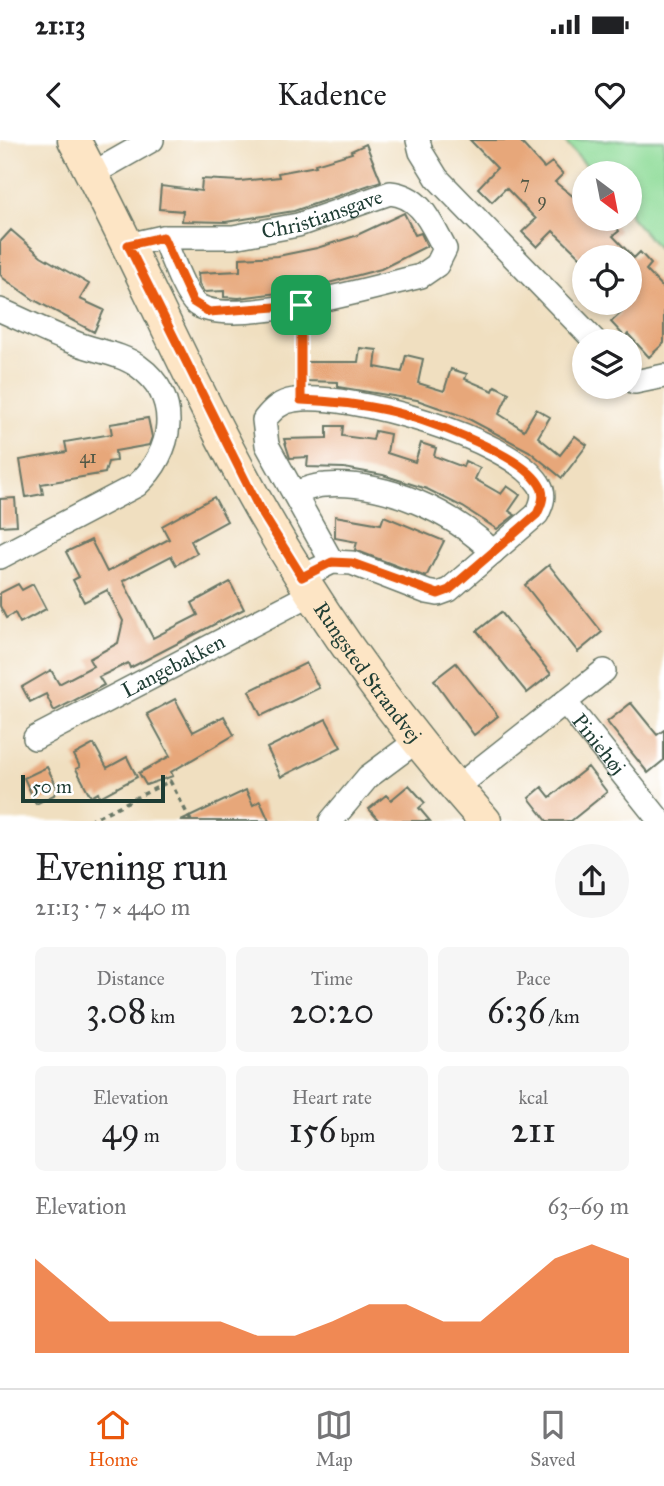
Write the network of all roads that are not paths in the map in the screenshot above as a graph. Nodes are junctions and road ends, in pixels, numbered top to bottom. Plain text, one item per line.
1 (74, 140) edge
2 (152, 140) edge
3 (418, 140) edge
4 (92, 174) junction
5 (163, 237) junction
6 (128, 245) junction
7 (0, 310) edge
8 (583, 329) edge
9 (664, 376) edge
10 (193, 377) junction
11 (642, 381) edge
12 (161, 393) junction
13 (293, 493) junction
14 (493, 552) junction
15 (0, 558) edge
16 (332, 562) junction
17 (306, 586) junction
18 (604, 671) dead end
19 (565, 702) junction
20 (35, 737) dead end
21 (415, 742) junction
22 (456, 788) junction
23 (331, 821) edge
24 (485, 821) edge
25 (660, 821) edge

1 - 4 main road, Rungsted Strandvej
2 - 4 street
3 - 8 street
4 - 6 main road, Rungsted Strandvej
5 - 5 street, Christiansgave
5 - 6 street, Christiansgave
6 - 10 main road, Rungsted Strandvej
7 - 12 street
9 - 11 street
10 - 12 street
10 - 17 main road, Rungsted Strandvej
12 - 15 street
13 - 14 street
13 - 14 street
13 - 16 street
14 - 16 street
16 - 17 street
17 - 20 street, Langebakken
17 - 21 main road, Rungsted Strandvej
18 - 19 street, Piniehøj
19 - 22 street, Piniehøj
19 - 25 street, Piniehøj
21 - 22 main road, Rungsted Strandvej
21 - 23 street
22 - 24 main road, Rungsted Strandvej

